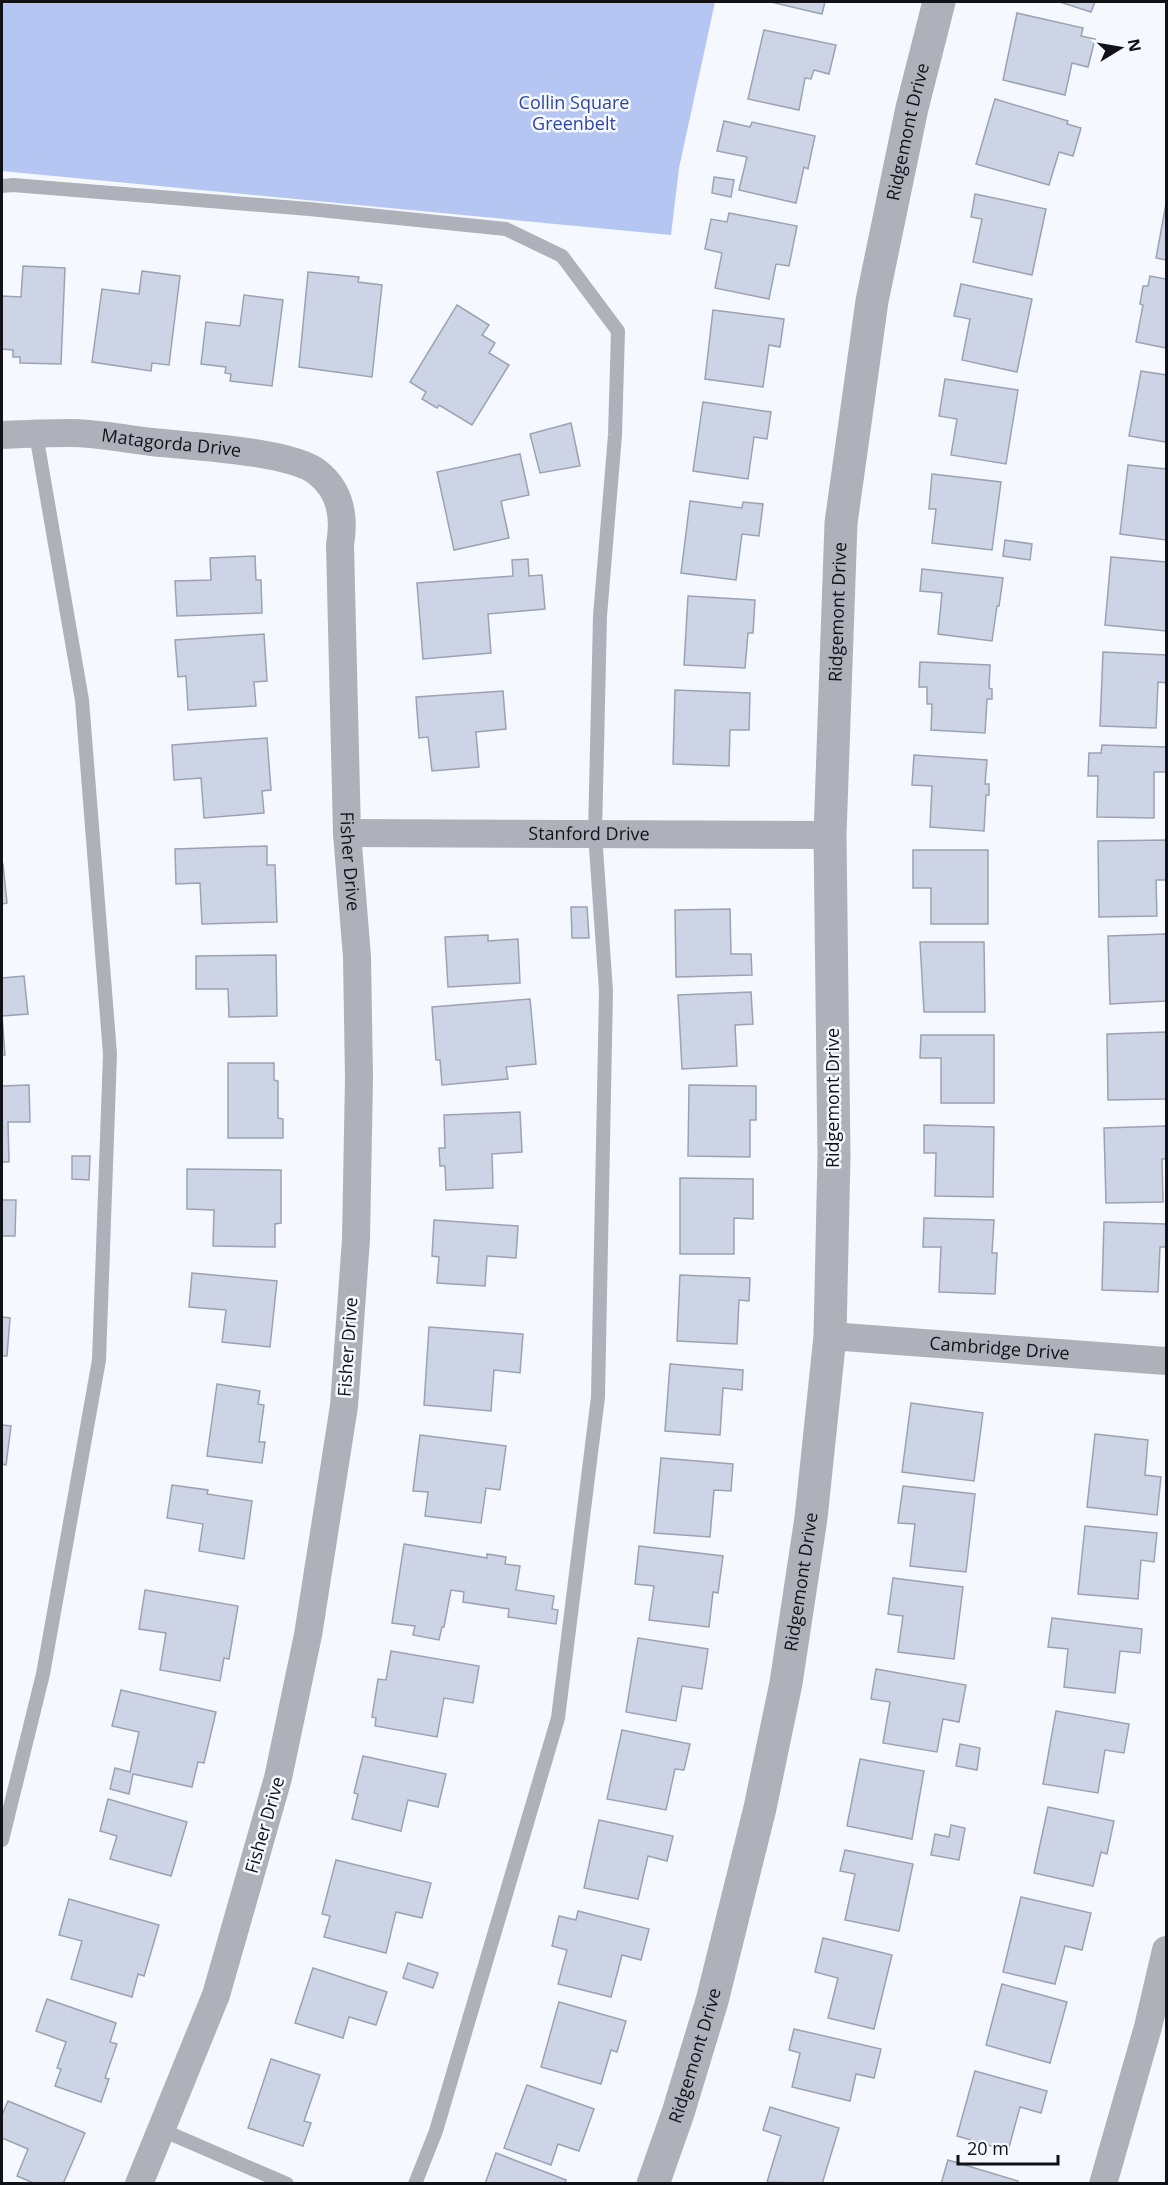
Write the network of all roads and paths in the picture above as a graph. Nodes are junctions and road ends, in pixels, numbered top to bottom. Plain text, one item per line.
1 (939, 2) edge
2 (2, 186) edge
3 (36, 434) junction
4 (2, 435) edge
5 (331, 485) joint
6 (347, 833) junction
7 (595, 834) junction
8 (830, 835) junction
9 (830, 1336) junction
10 (1167, 1361) edge
11 (2, 1840) edge
12 (1167, 1950) edge
13 (162, 2130) junction
14 (139, 2184) edge
15 (287, 2184) edge
16 (415, 2184) edge
17 (653, 2184) edge
18 (1103, 2184) edge

1 - 8 street, Ridgemont Drive
2 - 7 lane
3 - 4 street, Matagorda Drive
3 - 5 street, Matagorda Drive
3 - 11 lane
5 - 6 street, Fisher Drive
6 - 7 street, Stanford Drive
6 - 13 street, Fisher Drive
7 - 8 street, Stanford Drive
7 - 16 lane
8 - 9 street, Ridgemont Drive
9 - 10 street, Cambridge Drive
9 - 17 street, Ridgemont Drive
12 - 18 street
13 - 14 street, Fisher Drive
13 - 15 lane

